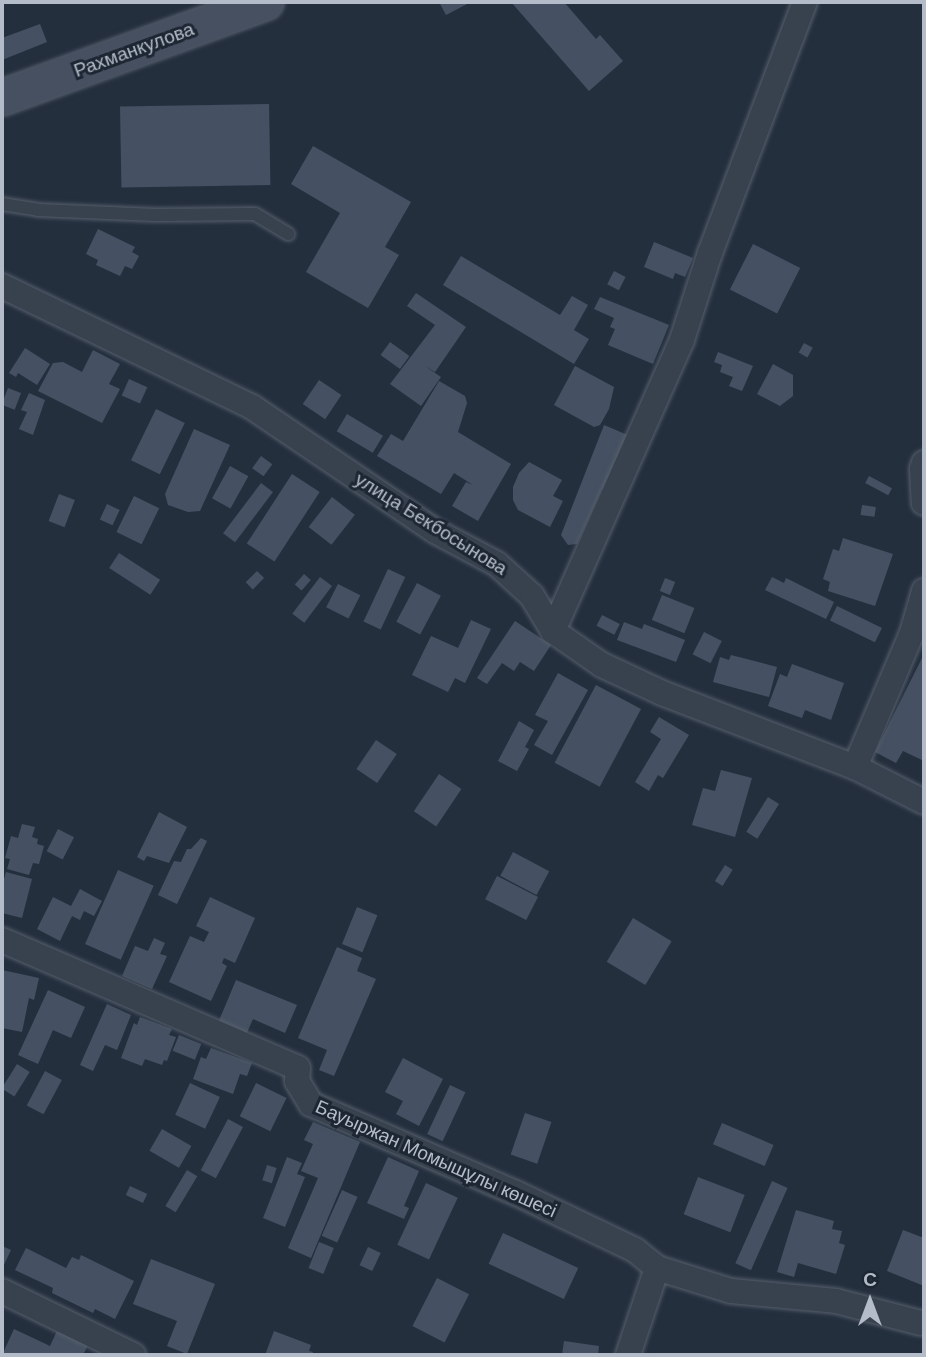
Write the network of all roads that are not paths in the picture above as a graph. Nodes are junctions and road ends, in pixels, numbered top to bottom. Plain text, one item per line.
1 (265, 2) edge
2 (805, 2) edge
3 (2, 97) edge
4 (2, 204) edge
5 (288, 234) dead end
6 (2, 286) edge
7 (924, 463) edge
8 (924, 503) edge
9 (924, 591) edge
10 (553, 631) junction
11 (855, 767) junction
12 (924, 802) edge
13 (2, 940) edge
14 (657, 1268) junction
15 (2, 1291) edge
16 (921, 1323) dead end
17 (133, 1355) edge
18 (628, 1355) edge

1 - 3 street, Рахманкулова
2 - 10 street
4 - 5 lane
6 - 10 street, улица Бекбосынова
7 - 8 street
9 - 11 street
10 - 11 street, улица Бекбосынова
11 - 12 street, улица Бекбосынова
13 - 14 street, Бауыржан Момышұлы көшесі
14 - 16 street, Бауыржан Момышұлы көшесі
14 - 18 street
15 - 17 street

